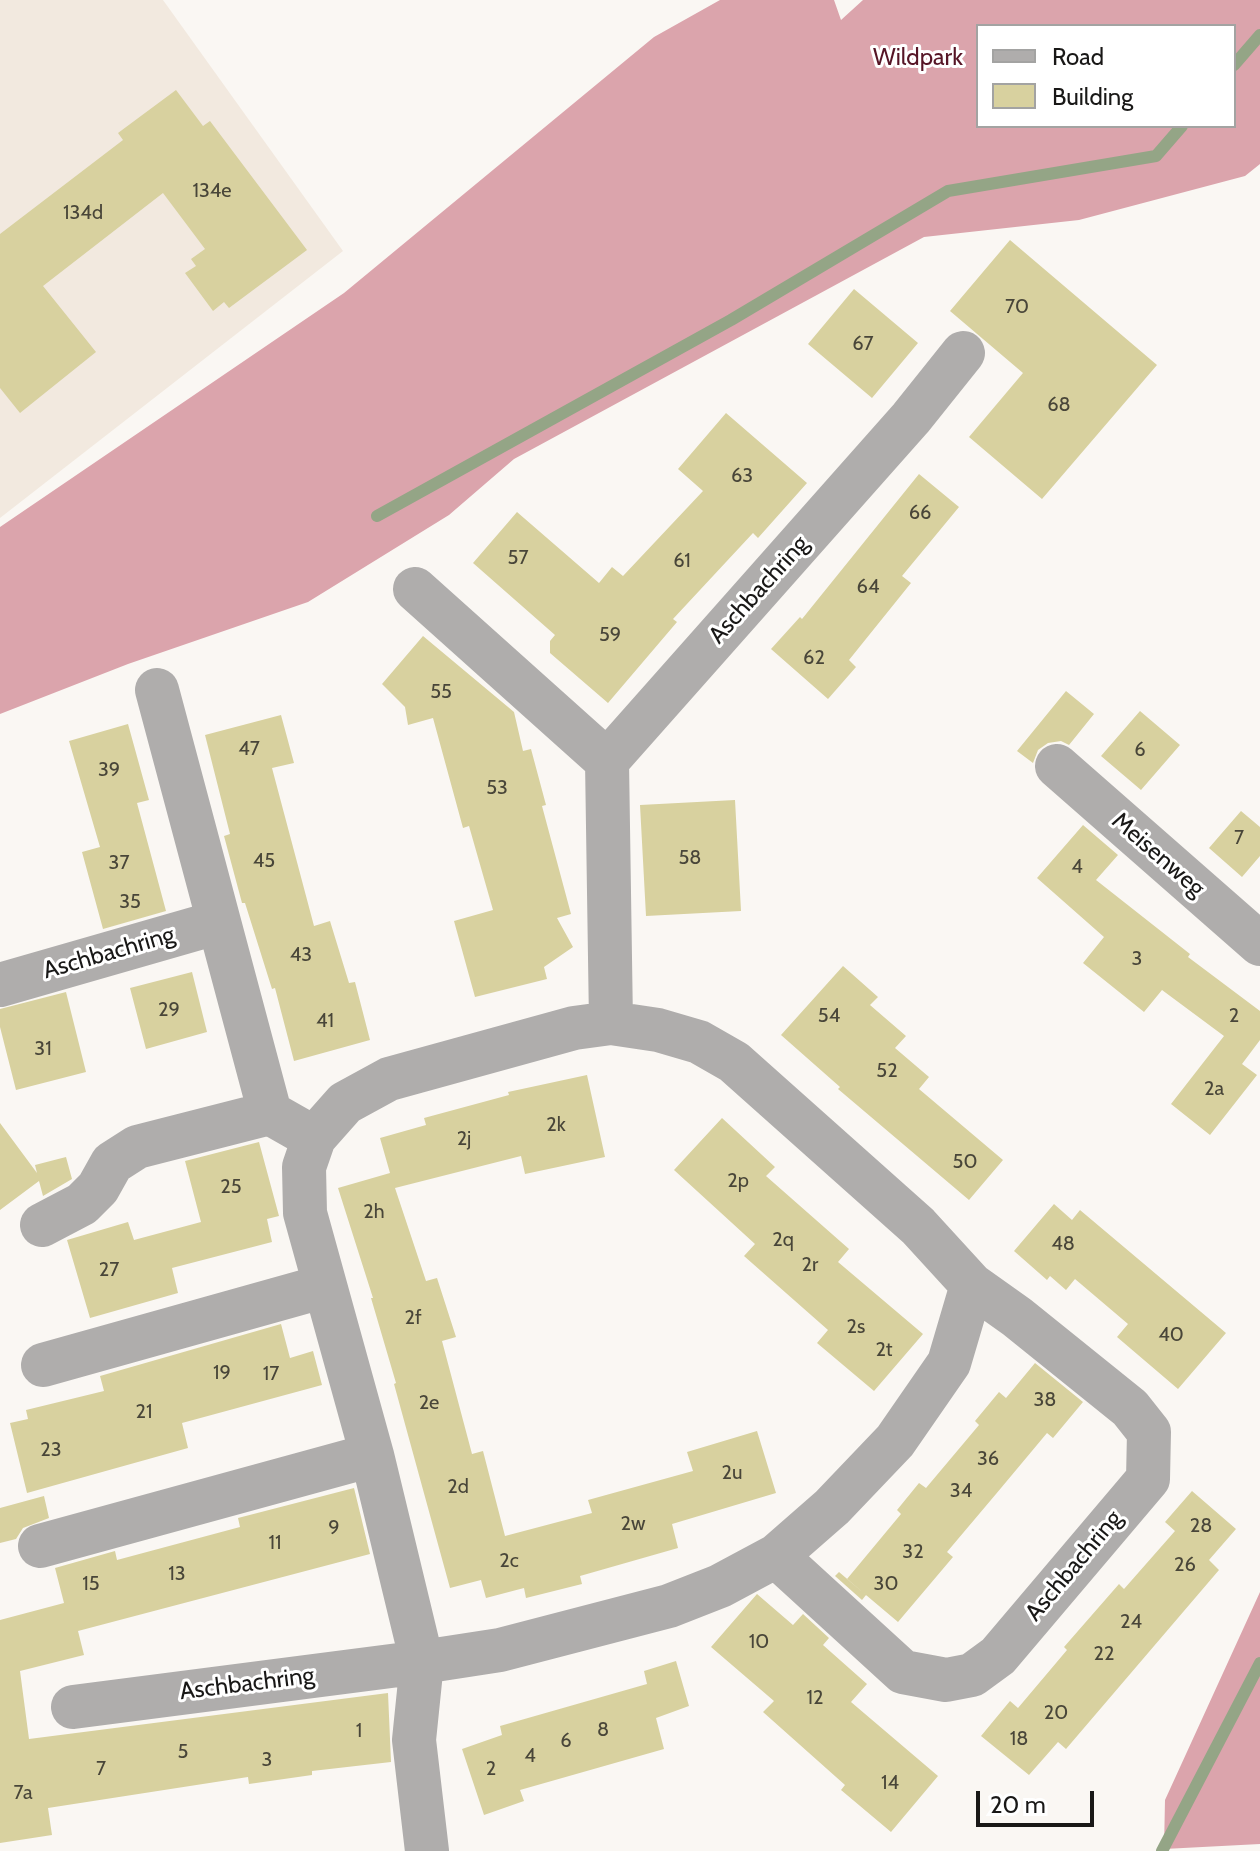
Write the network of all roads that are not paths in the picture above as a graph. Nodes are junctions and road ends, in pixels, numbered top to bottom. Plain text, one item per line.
1 (963, 353) dead end
2 (415, 589) dead end
3 (157, 690) dead end
4 (607, 761) junction
5 (1057, 766) dead end
6 (219, 922) junction
7 (1260, 944) edge
8 (0, 985) edge
9 (611, 1023) junction
10 (270, 1113) junction
11 (314, 1138) junction
12 (42, 1225) dead end
13 (972, 1285) junction
14 (325, 1286) junction
15 (43, 1365) dead end
16 (372, 1455) junction
17 (40, 1546) dead end
18 (776, 1556) junction
19 (422, 1662) junction
20 (73, 1707) dead end
21 (427, 1851) edge

1 - 4 street, Aschbachring
2 - 4 street
3 - 6 street
4 - 9 street
5 - 7 street, Meisenweg
6 - 8 street, Aschbachring
6 - 10 street
9 - 11 street, Aschbachring
9 - 13 street, Aschbachring
10 - 11 street
10 - 12 street
11 - 14 street, Aschbachring
13 - 18 street, Aschbachring
13 - 18 street, Aschbachring
14 - 15 street
14 - 16 street, Aschbachring
16 - 17 street
16 - 19 street, Aschbachring
18 - 19 street, Aschbachring
19 - 20 street, Aschbachring
19 - 21 street, Aschbachring

